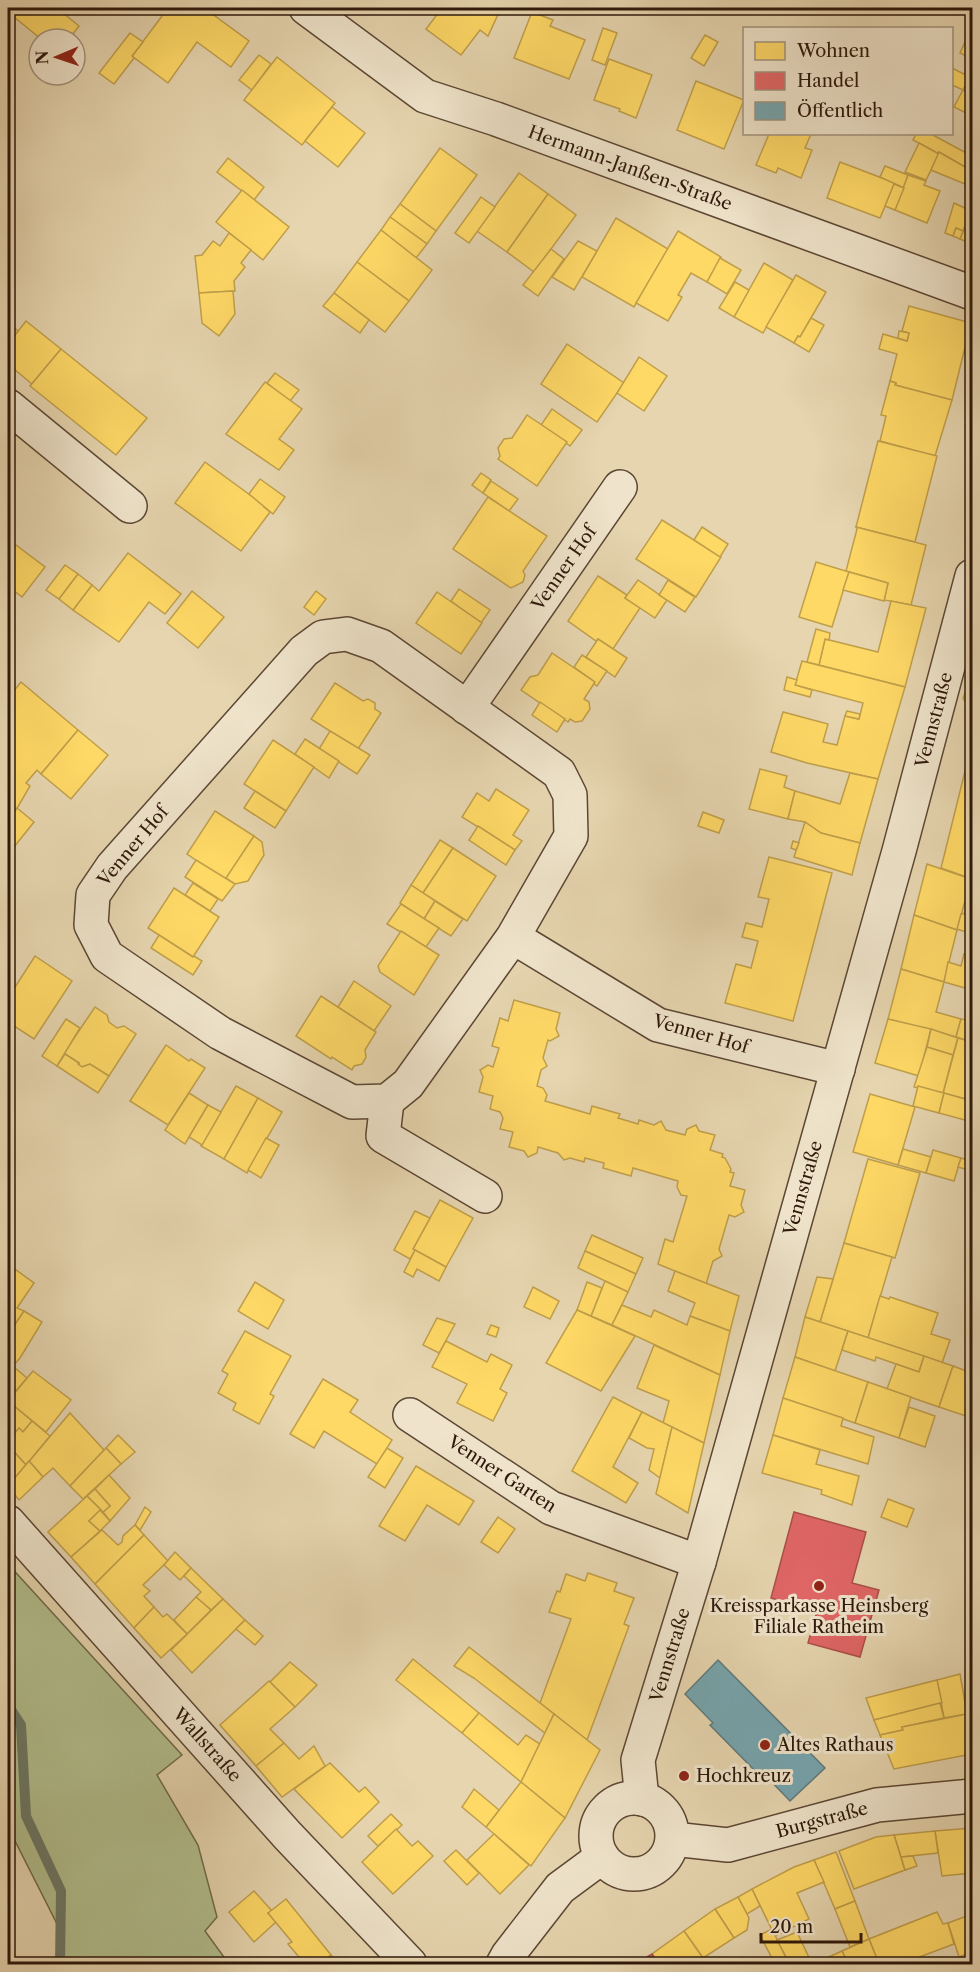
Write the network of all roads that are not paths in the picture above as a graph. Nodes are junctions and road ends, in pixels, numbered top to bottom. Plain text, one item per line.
1 (306, 8) edge
2 (972, 293) edge
3 (8, 406) edge
4 (620, 487) dead end
5 (130, 506) dead end
6 (972, 576) edge
7 (467, 708) junction
8 (513, 937) junction
9 (838, 1069) junction
10 (387, 1101) junction
11 (485, 1196) dead end
12 (410, 1415) dead end
13 (8, 1522) edge
14 (699, 1562) junction
15 (972, 1796) edge
16 (642, 1799) junction
17 (673, 1839) junction
18 (602, 1857) junction
19 (410, 1965) edge
20 (503, 1965) edge

1 - 2 street, Hermann-Janßen-Straße
3 - 5 street
4 - 7 street, Venner Hof
6 - 9 street, Vennstraße
7 - 8 street, Venner Hof
7 - 10 street, Venner Hof
8 - 9 street, Venner Hof
8 - 10 street, Venner Hof
9 - 14 street, Vennstraße
10 - 11 street
12 - 14 street, Venner Garten
13 - 19 street, Wallstraße
14 - 16 street, Vennstraße
15 - 17 street, Burgstraße
16 - 17 street
16 - 18 street
17 - 18 street
18 - 20 street

